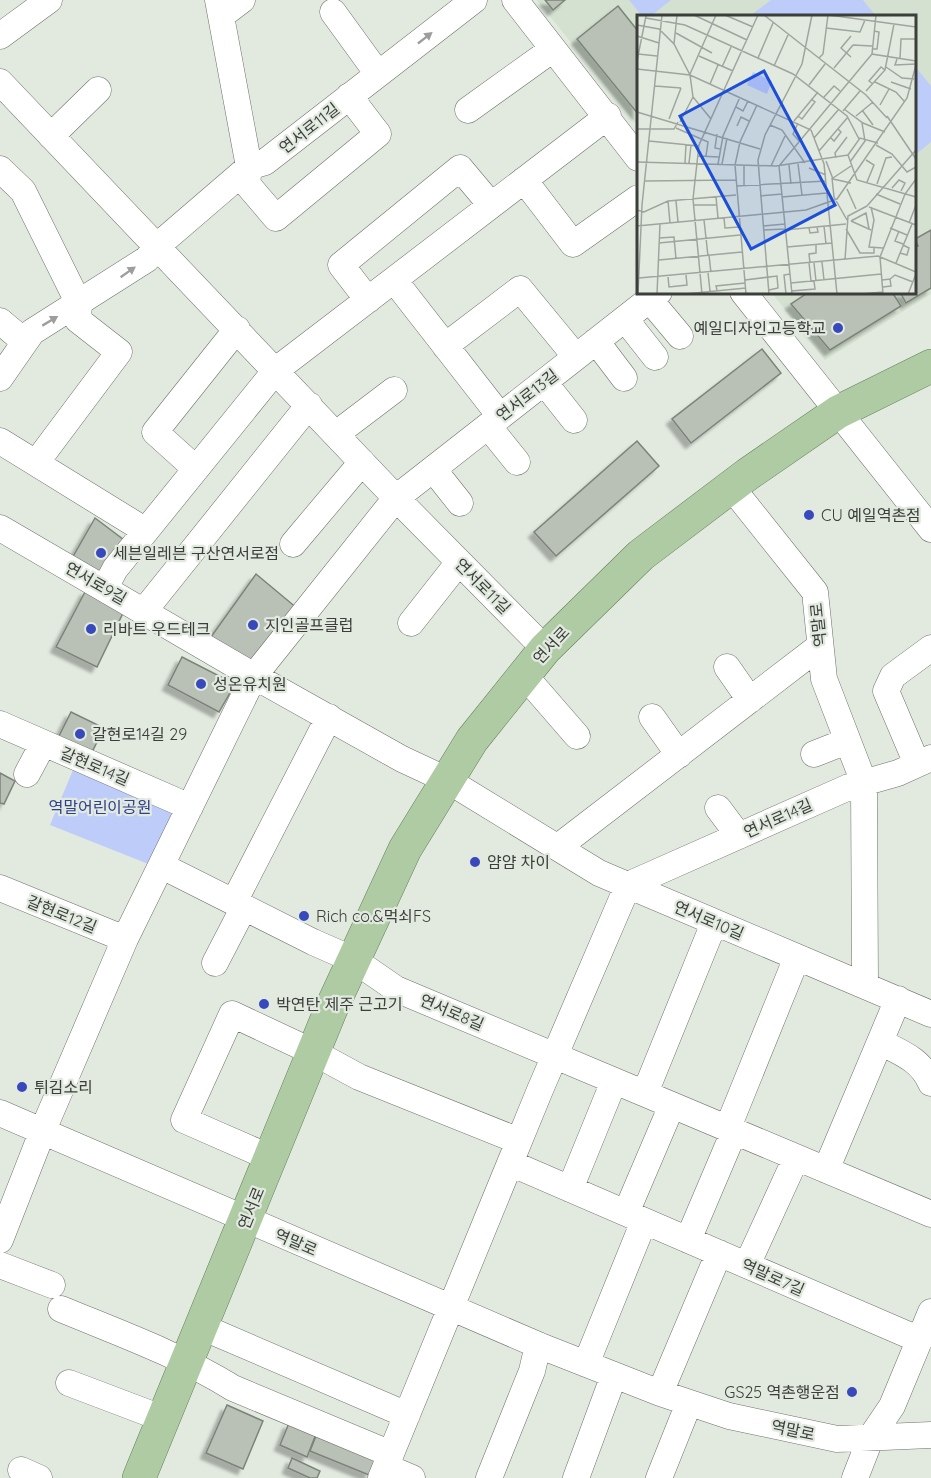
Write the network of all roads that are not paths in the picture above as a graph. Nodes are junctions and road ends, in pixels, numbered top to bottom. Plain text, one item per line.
1 (49, 0) edge
2 (242, 0) edge
3 (474, 0) edge
4 (515, 0) edge
5 (219, 8) edge
6 (333, 12) dead end
7 (0, 36) edge
8 (553, 49) junction
9 (378, 74) junction
10 (0, 82) edge
11 (98, 90) dead end
12 (349, 96) junction
13 (468, 110) dead end
14 (608, 116) junction
15 (51, 136) junction
16 (637, 155) edge
17 (249, 167) junction
18 (0, 169) edge
19 (524, 180) junction
20 (637, 199) edge
21 (491, 205) junction
22 (156, 247) junction
23 (394, 280) junction
24 (745, 294) edge
25 (654, 296) edge
26 (368, 300) junction
27 (79, 304) junction
28 (625, 319) junction
29 (0, 321) edge
30 (237, 329) junction
31 (680, 336) dead end
32 (25, 342) junction
33 (446, 346) junction
34 (586, 349) junction
35 (655, 357) dead end
36 (931, 366) edge
37 (276, 370) junction
38 (0, 378) edge
39 (624, 378) dead end
40 (544, 382) junction
41 (394, 390) dead end
42 (309, 405) junction
43 (838, 412) junction
44 (574, 420) dead end
45 (494, 421) junction
46 (336, 435) junction
47 (0, 441) edge
48 (362, 462) junction
49 (517, 462) dead end
50 (36, 463) junction
51 (196, 469) junction
52 (433, 469) junction
53 (732, 488) junction
54 (396, 498) junction
55 (460, 503) dead end
56 (0, 528) edge
57 (931, 528) edge
58 (146, 531) junction
59 (292, 544) dead end
60 (459, 562) junction
61 (105, 588) junction
62 (144, 611) junction
63 (411, 623) dead end
64 (820, 646) junction
65 (931, 648) edge
66 (545, 649) junction
67 (727, 667) dead end
68 (524, 675) junction
69 (254, 676) junction
70 (750, 700) junction
71 (329, 717) junction
72 (652, 717) dead end
73 (0, 724) edge
74 (577, 736) dead end
75 (847, 741) junction
76 (43, 744) junction
77 (679, 754) junction
78 (814, 754) dead end
79 (924, 761) edge
80 (27, 774) dead end
81 (447, 780) junction
82 (864, 783) junction
83 (190, 807) junction
84 (718, 808) dead end
85 (739, 836) junction
86 (558, 847) junction
87 (162, 866) junction
88 (628, 885) junction
89 (1, 892) edge
90 (239, 905) junction
91 (714, 923) junction
92 (125, 939) junction
93 (797, 957) junction
94 (354, 960) junction
95 (215, 963) dead end
96 (865, 985) junction
97 (898, 999) junction
98 (931, 1014) edge
99 (880, 1042) junction
100 (313, 1052) junction
101 (555, 1056) junction
102 (614, 1081) junction
103 (931, 1083) edge
104 (645, 1094) junction
105 (672, 1105) junction
106 (0, 1113) edge
107 (43, 1130) junction
108 (731, 1130) junction
109 (515, 1152) junction
110 (271, 1158) junction
111 (796, 1158) junction
112 (826, 1170) junction
113 (570, 1189) junction
114 (931, 1214) edge
115 (635, 1217) junction
116 (246, 1221) junction
117 (1, 1234) edge
118 (688, 1240) junction
119 (719, 1253) junction
120 (0, 1265) edge
121 (747, 1265) junction
122 (52, 1285) dead end
123 (451, 1308) junction
124 (61, 1309) dead end
125 (931, 1312) edge
126 (202, 1327) junction
127 (920, 1340) junction
128 (538, 1345) junction
129 (187, 1364) junction
130 (586, 1364) junction
131 (614, 1375) junction
132 (69, 1383) dead end
133 (660, 1393) junction
134 (688, 1403) junction
135 (407, 1415) junction
136 (164, 1419) junction
137 (931, 1435) edge
138 (871, 1437) junction
139 (386, 1466) edge
140 (139, 1478) edge
141 (412, 1478) edge
142 (489, 1478) edge
143 (576, 1478) edge
144 (659, 1478) edge
145 (855, 1478) edge

1 - 7 street
2 - 5 street
9 -> 3 street
4 - 8 street
5 - 17 street
6 - 9 street
8 - 13 street
8 - 14 street
9 - 12 street
10 - 15 street, 연서로11길
11 - 15 street
12 - 17 street, 연서로11길
12 - 17 street, 연서로11길
14 - 16 street
14 - 19 street
15 - 22 street, 연서로11길
17 - 22 street, 연서로11길
18 - 27 street
19 - 20 street
19 - 21 street
21 - 23 street
21 - 26 street
27 -> 22 street, 연서로11길
22 - 30 street, 연서로11길
23 - 26 street
23 - 33 street
24 - 43 street
25 - 28 street, 연서로13길
25 - 31 street
26 - 37 street
32 -> 27 street, 연서로11길
27 - 50 street
28 - 34 street, 연서로13길
28 - 35 street
29 - 32 street
30 - 37 street, 연서로11길
30 - 51 street
32 - 38 street, 연서로11길
33 - 34 street
33 - 45 street
34 - 39 street
34 - 40 street, 연서로13길
36 - 43 main road, 연서로
37 - 42 street, 연서로11길
37 - 51 street
40 - 44 street
40 - 45 street, 연서로13길
41 - 46 street
42 - 46 street, 연서로11길
42 - 62 street
43 - 53 main road, 연서로
43 - 57 street
45 - 49 street
45 - 52 street, 연서로13길
46 - 48 street, 연서로11길
47 - 50 street
48 - 54 street, 연서로11길
48 - 59 street
50 - 58 street
51 - 58 street
52 - 54 street, 연서로13길
52 - 55 street
53 - 64 street, 역말로
53 - 66 main road, 연서로
54 - 60 street, 연서로11길
54 - 69 street
56 - 61 street, 연서로9길
58 - 61 street
60 - 63 street
60 - 66 street, 연서로11길
61 - 62 street, 연서로9길
62 - 69 street, 연서로9길
64 - 70 street
64 - 75 street, 역말로
65 - 79 street
66 - 68 main road, 연서로
67 - 70 street
68 - 74 street
68 - 81 main road, 연서로
69 - 71 street, 연서로9길
69 - 83 street
70 - 77 street
71 - 81 street, 연서로9길
71 - 90 street
72 - 77 street
73 - 76 street, 갈현로14길
75 - 78 street
75 - 82 street, 역말로
76 - 80 street
76 - 83 street, 갈현로14길
77 - 86 street
79 - 82 street, 연서로14길
81 - 86 street, 연서로10길
81 - 94 main road, 연서로
82 - 85 street, 연서로14길
82 - 96 street
83 - 87 street
84 - 85 street
85 - 88 street, 연서로14길
86 - 88 street, 연서로10길
87 - 90 street, 연서로8길
87 - 92 street
88 - 91 street, 연서로10길
88 - 101 street
89 - 92 street, 갈현로12길
90 - 94 street, 연서로8길
90 - 95 street
91 - 93 street, 연서로10길
91 - 104 street
92 - 107 street
93 - 96 street, 연서로10길
93 - 108 street
94 - 100 main road, 연서로
94 - 101 street, 연서로8길
96 - 97 street, 연서로10길
97 - 98 street, 연서로10길
97 - 99 street
99 - 103 street
99 - 112 street
100 - 109 street
100 - 110 main road, 연서로
100 - 110 street
101 - 102 street, 연서로8길
101 - 109 street
102 - 104 street, 연서로8길
102 - 113 street
104 - 105 street, 연서로8길
105 - 108 street, 연서로8길
105 - 115 street
106 - 107 street, 역말로
107 - 116 street, 역말로
107 - 117 street
108 - 111 street, 연서로8길
108 - 118 street
109 - 113 street
109 - 123 street
110 - 116 main road, 연서로
111 - 112 street, 연서로8길
111 - 121 street
112 - 114 street, 연서로8길
113 - 115 street
115 - 118 street, 역말로7길
115 - 130 street
116 - 123 street, 역말로
116 - 126 main road, 연서로
118 - 119 street, 역말로7길
119 - 121 street, 역말로7길
119 - 133 street
120 - 122 street
121 - 127 street, 역말로7길
123 - 128 street, 역말로
123 - 135 street
124 - 129 street
125 - 127 street
126 - 129 main road, 연서로
126 - 135 street
127 - 138 street
128 - 130 street, 역말로
128 - 142 street
129 - 136 main road, 연서로
129 - 139 street
130 - 131 street, 역말로
131 - 133 street, 역말로
131 - 143 street
132 - 136 street
133 - 134 street, 역말로
134 - 138 street, 역말로
134 - 144 street
135 - 139 street
136 - 140 main road, 연서로
137 - 138 street, 역말로
138 - 145 street
139 - 141 street

